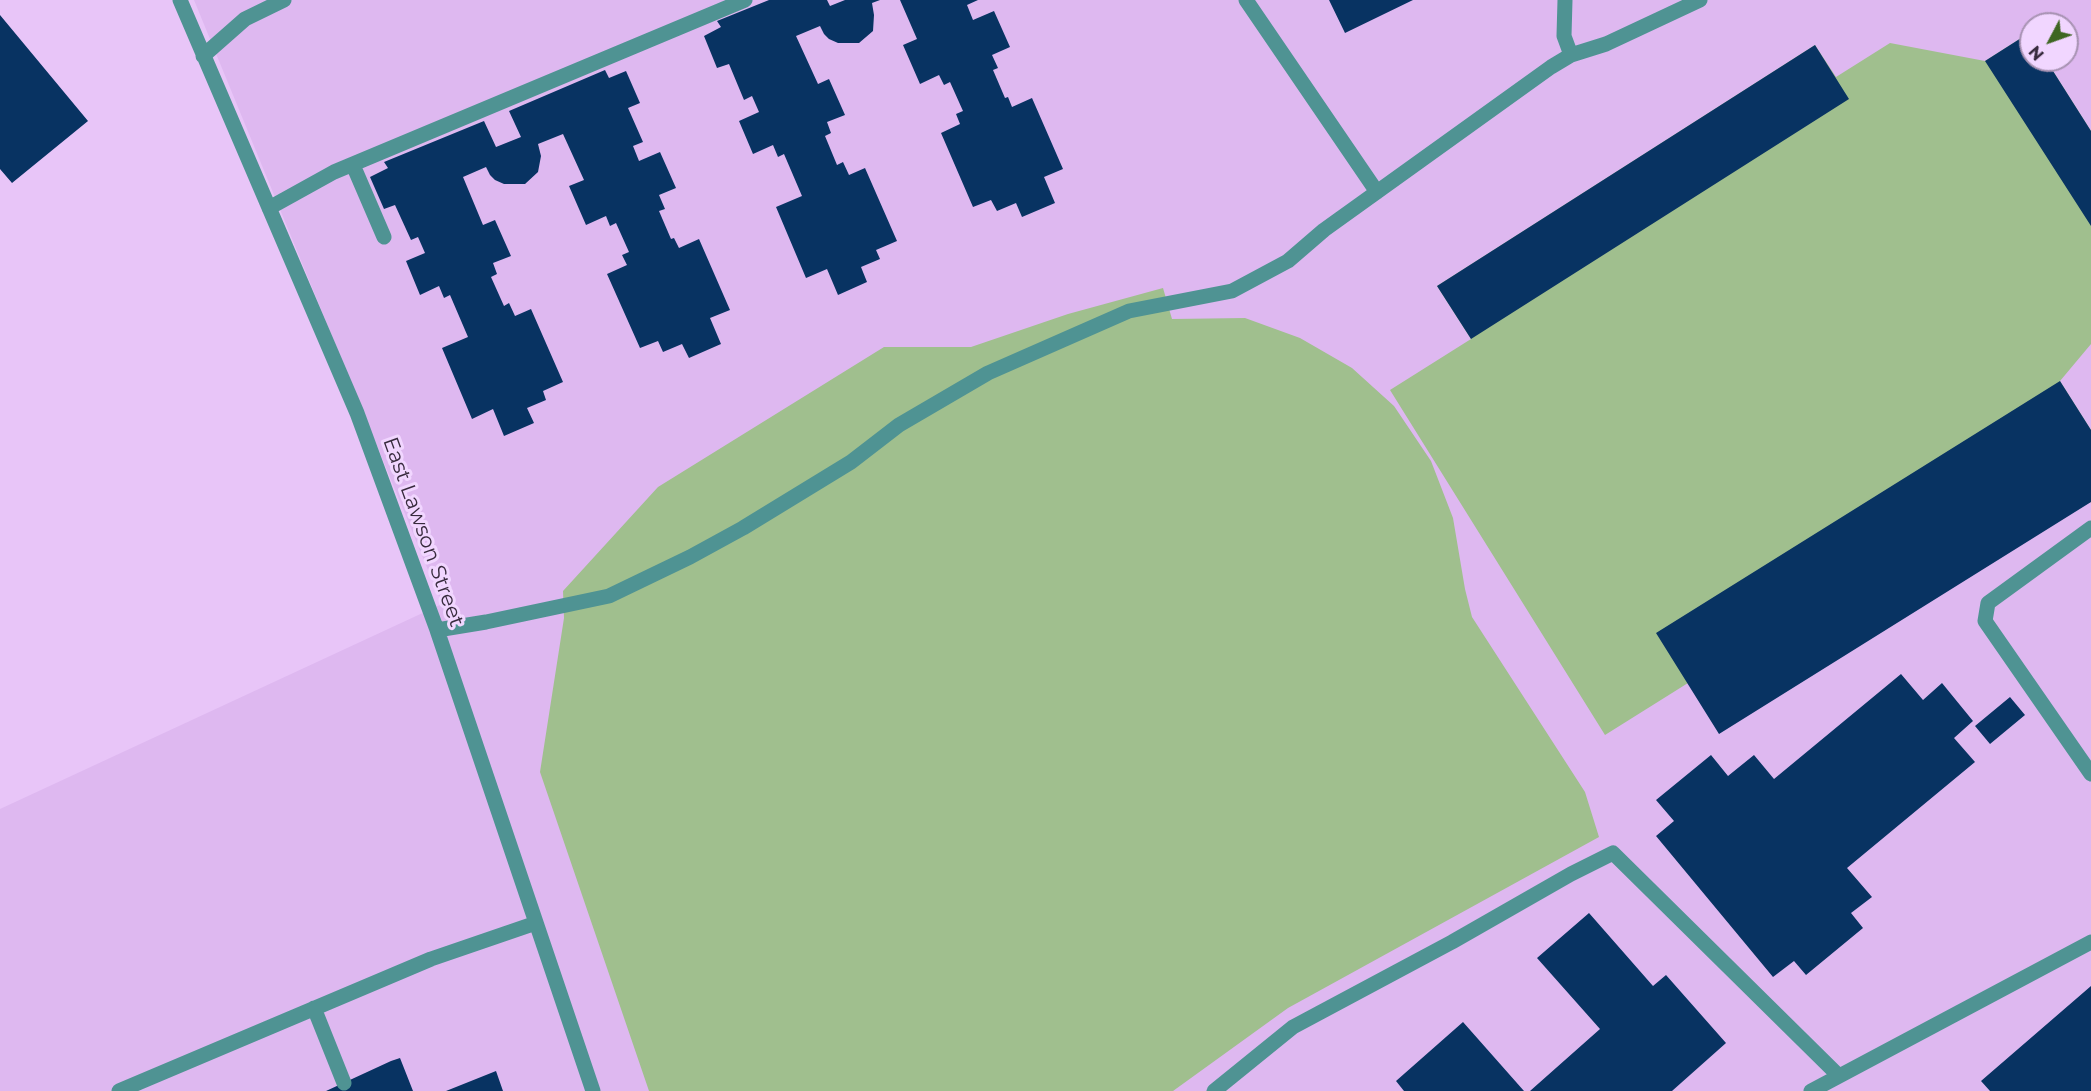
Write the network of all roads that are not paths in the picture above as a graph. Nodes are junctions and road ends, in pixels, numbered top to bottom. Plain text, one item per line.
1 (180, 0) edge
2 (284, 0) edge
3 (745, 0) edge
4 (1246, 0) edge
5 (1565, 0) edge
6 (1700, 0) edge
7 (1571, 55) junction
8 (203, 56) junction
9 (353, 165) junction
10 (1377, 192) junction
11 (269, 208) junction
12 (384, 237) dead end
13 (2091, 528) edge
14 (437, 630) junction
15 (2091, 774) edge
16 (536, 923) junction
17 (2091, 942) edge
18 (314, 1008) junction
19 (1839, 1076) junction
20 (344, 1083) dead end
21 (119, 1091) edge
22 (593, 1091) edge
23 (1214, 1091) edge
24 (1811, 1091) edge

1 - 8 street, East Lawson Street
2 - 8 street
3 - 9 street
4 - 10 street
5 - 7 street
6 - 7 street
7 - 10 street
8 - 11 street, East Lawson Street
9 - 11 street
9 - 12 street
10 - 14 street
11 - 14 street, East Lawson Street
13 - 15 street
14 - 16 street, East Lawson Street
16 - 18 street
16 - 22 street, East Lawson Street
17 - 19 street
18 - 20 street
18 - 21 street
19 - 23 street
19 - 24 street

